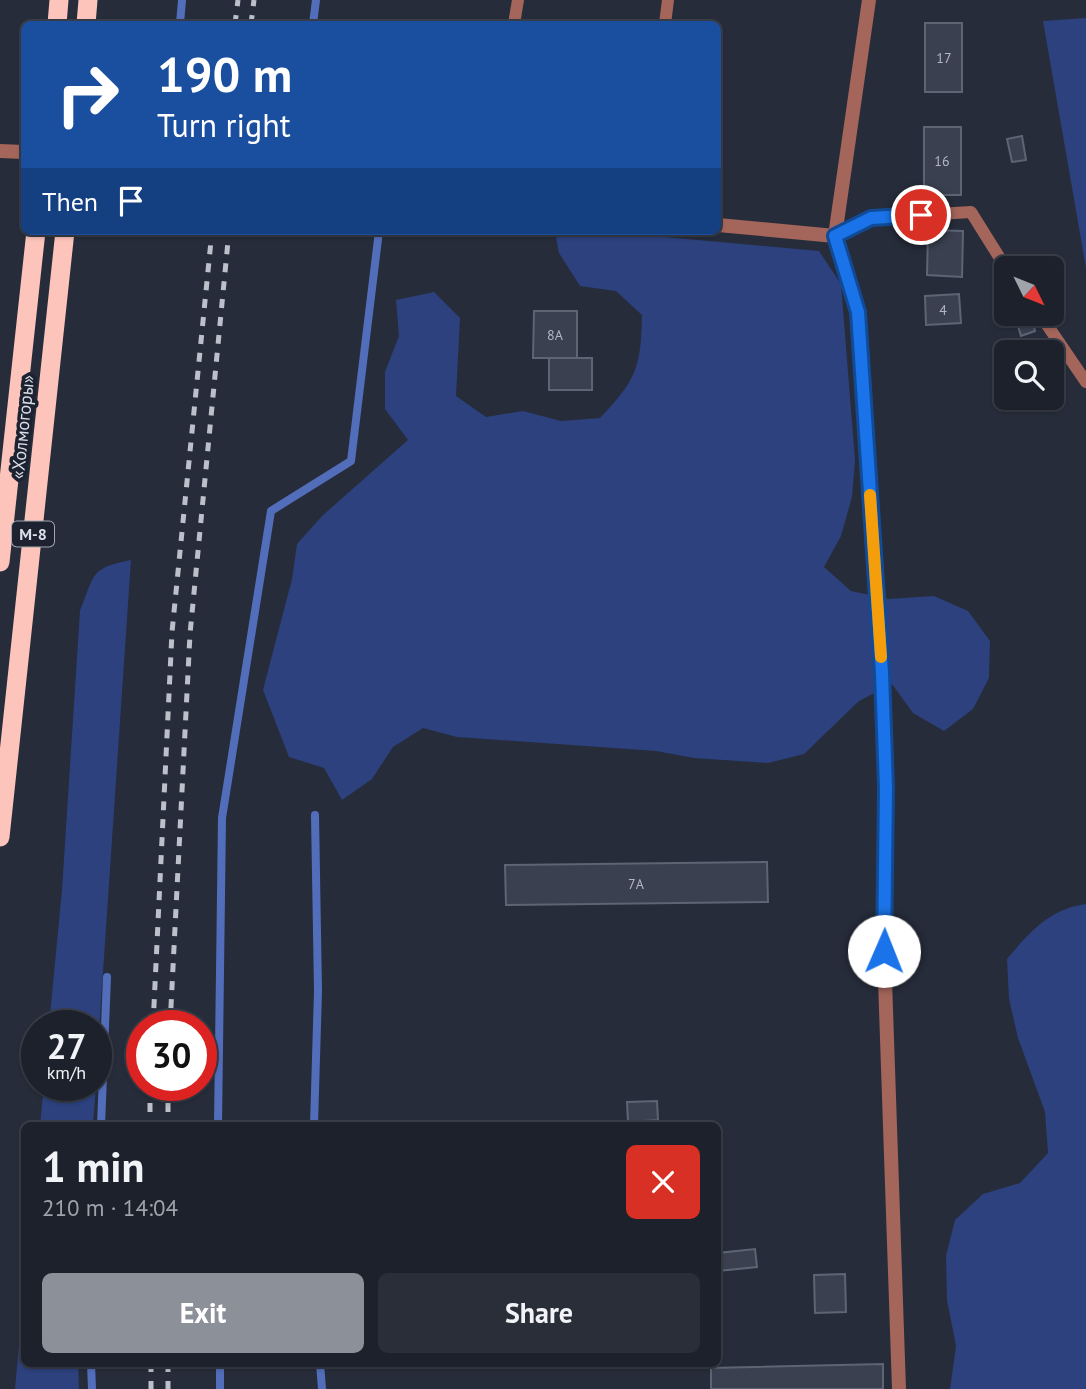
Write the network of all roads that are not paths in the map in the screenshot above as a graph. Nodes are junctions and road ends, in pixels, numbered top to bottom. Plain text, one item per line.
1 (59, 0) edge
2 (88, 0) edge
3 (518, 0) edge
4 (668, 0) edge
5 (869, 0) edge
6 (57, 21) edge
7 (86, 21) edge
8 (514, 21) edge
9 (665, 21) edge
10 (0, 151) edge
11 (21, 152) edge
12 (721, 225) edge
13 (36, 235) edge
14 (65, 235) edge
15 (835, 236) junction
16 (998, 256) edge
17 (1048, 326) edge
18 (1086, 382) edge
19 (0, 562) edge
20 (0, 837) edge
21 (899, 1389) edge

1 - 6 highway
2 - 7 highway
3 - 8 lane
4 - 9 lane
5 - 15 street
10 - 11 street
12 - 15 street
13 - 19 highway, «Холмогоры» / М-8
14 - 20 highway, «Холмогоры» / М-8
15 - 16 lane
15 - 21 street
17 - 18 lane

